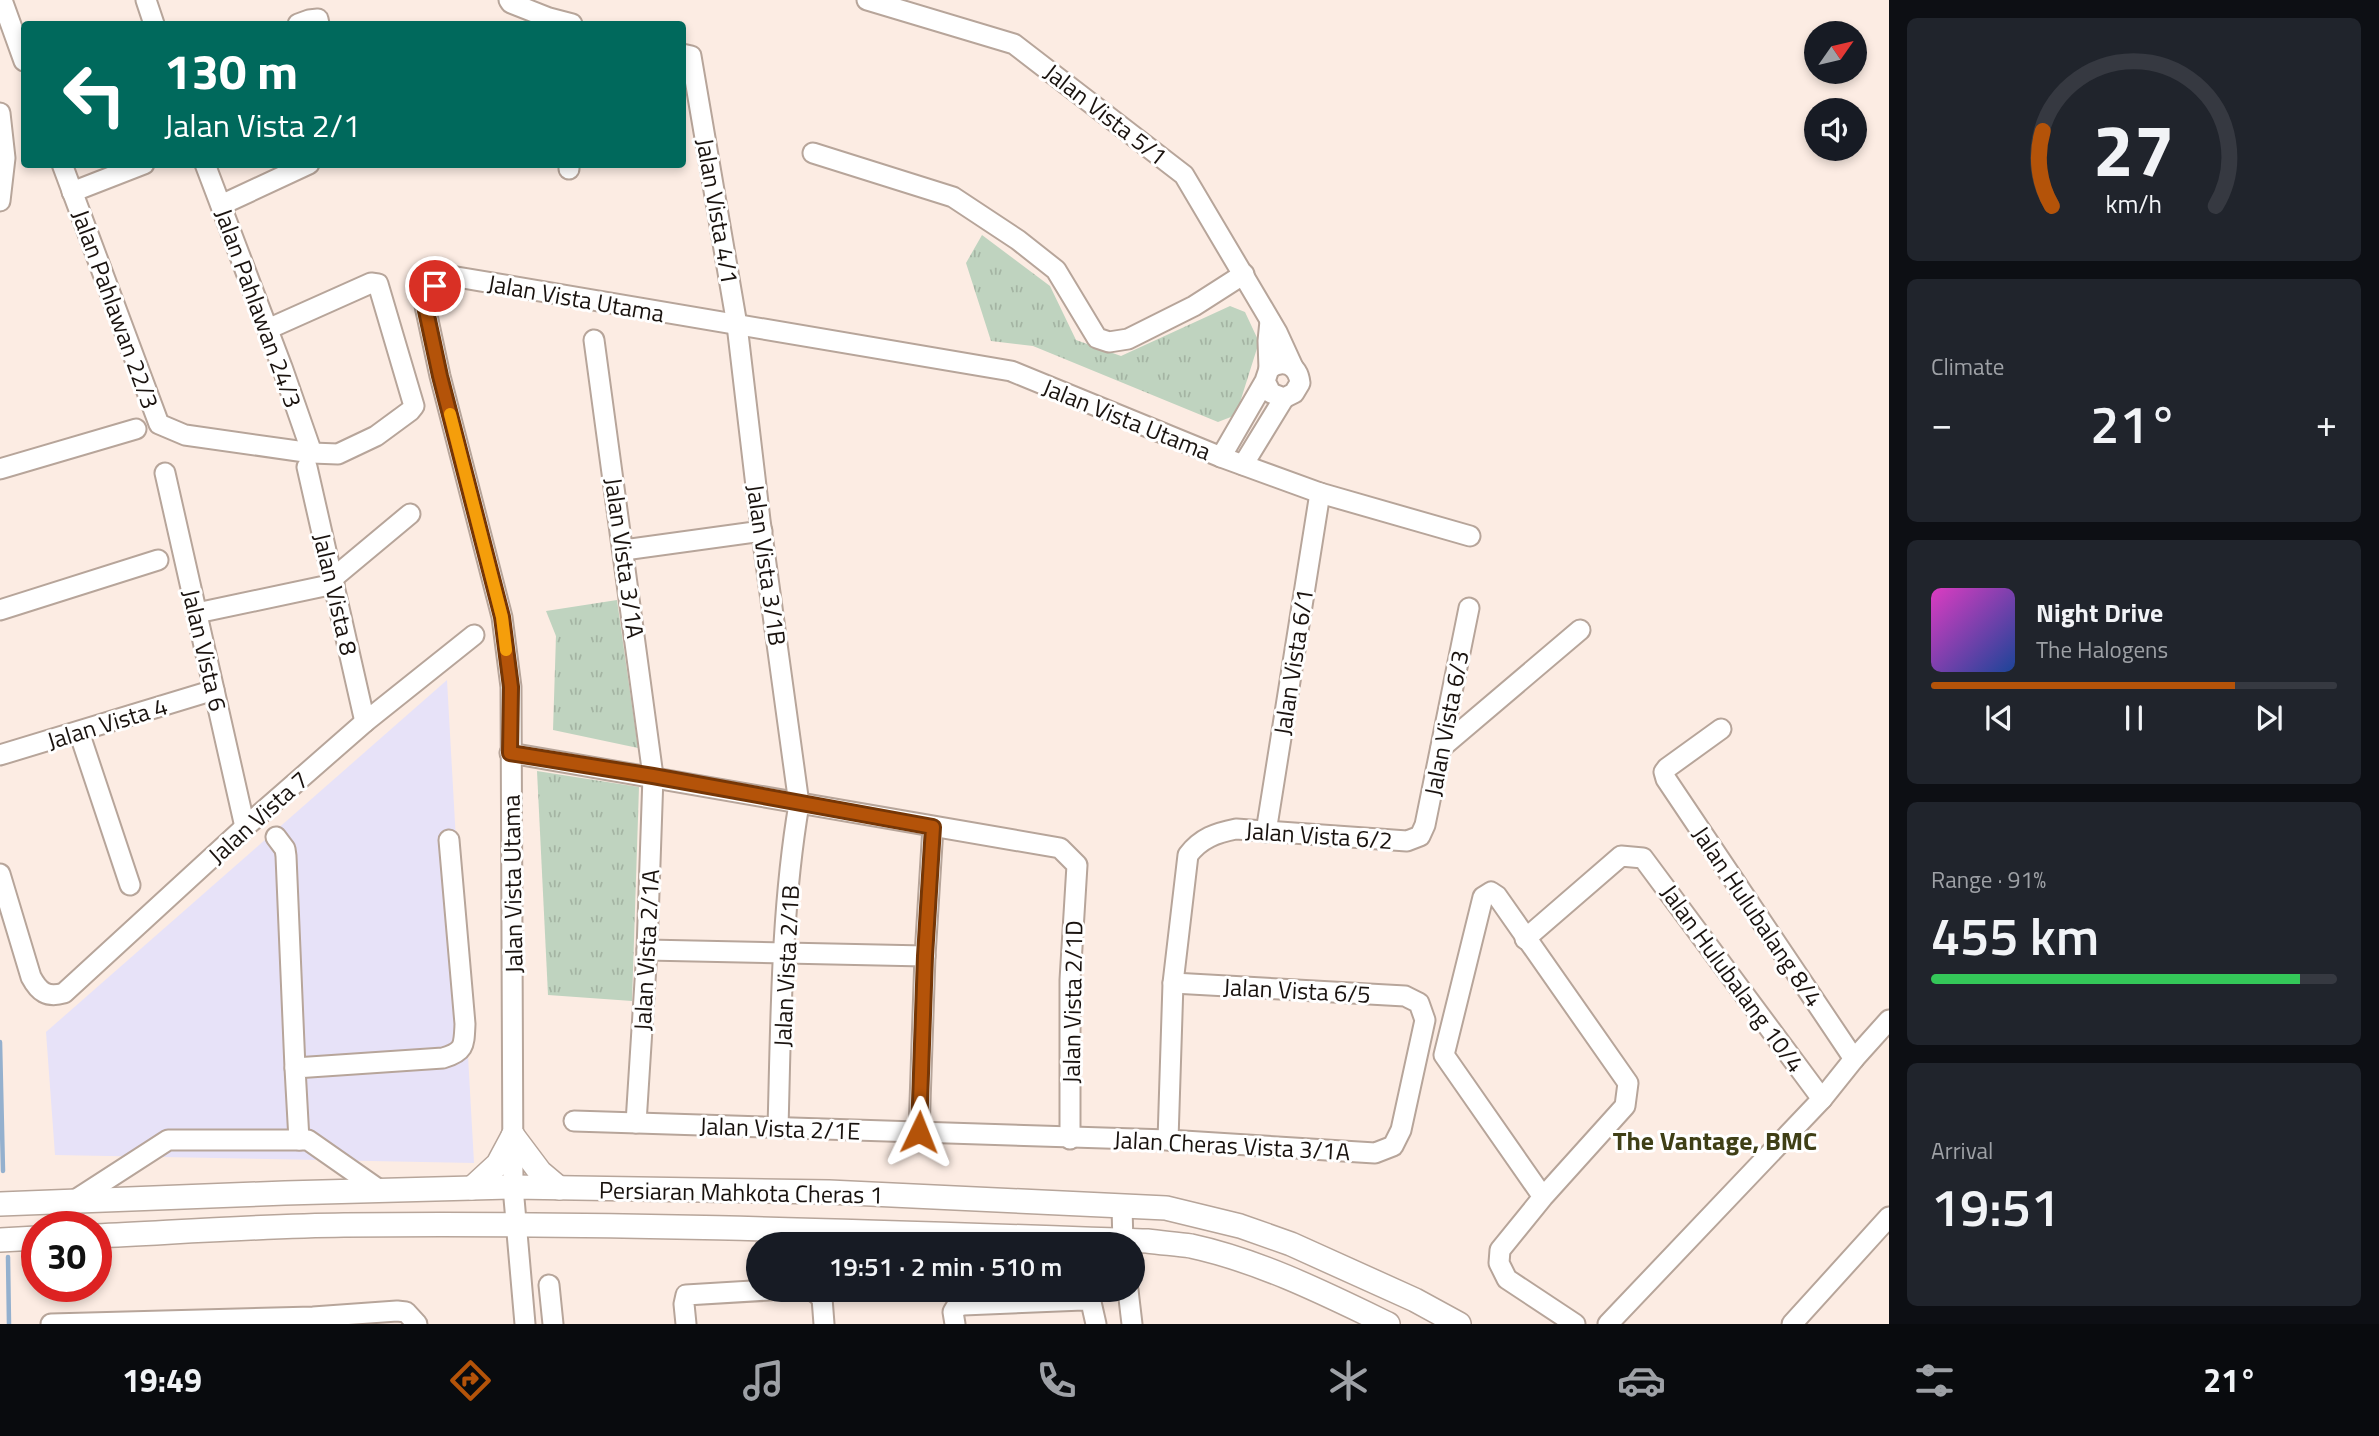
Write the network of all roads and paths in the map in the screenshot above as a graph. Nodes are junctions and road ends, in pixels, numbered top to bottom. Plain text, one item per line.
1 (146, 0) edge
2 (509, 0) edge
3 (867, 0) edge
4 (6, 1) edge
5 (153, 21) edge
6 (549, 21) edge
7 (21, 51) edge
8 (687, 55) edge
9 (0, 113) edge
10 (813, 153) dead end
11 (63, 168) edge
12 (134, 168) edge
13 (207, 168) edge
14 (300, 168) edge
15 (72, 192) junction
16 (0, 201) edge
17 (221, 205) junction
18 (1244, 274) junction
19 (1270, 321) junction
20 (737, 325) junction
21 (268, 329) junction
22 (594, 340) dead end
23 (1293, 367) junction
24 (1267, 375) junction
25 (1284, 398) junction
26 (136, 429) dead end
27 (1221, 457) junction
28 (309, 460) junction
29 (1243, 465) junction
30 (0, 469) edge
31 (165, 473) dead end
32 (1320, 493) junction
33 (411, 514) dead end
34 (762, 531) junction
35 (1470, 536) dead end
36 (624, 550) junction
37 (158, 561) dead end
38 (333, 581) junction
39 (1469, 608) dead end
40 (0, 610) edge
41 (197, 613) junction
42 (1580, 630) dead end
43 (474, 635) dead end
44 (214, 690) junction
45 (365, 722) junction
46 (1721, 729) dead end
47 (79, 732) junction
48 (1441, 748) junction
49 (510, 753) junction
50 (0, 755) edge
51 (653, 776) junction
52 (799, 804) junction
53 (245, 827) junction
54 (933, 827) junction
55 (1266, 832) junction
56 (1420, 836) joint
57 (276, 837) dead end
58 (449, 841) dead end
59 (0, 874) edge
60 (130, 885) dead end
61 (1525, 939) junction
62 (647, 950) junction
63 (784, 953) junction
64 (925, 956) junction
65 (1173, 983) junction
66 (1889, 1020) edge
67 (1854, 1059) junction
68 (295, 1068) junction
69 (1822, 1099) junction
70 (574, 1121) dead end
71 (636, 1123) junction
72 (778, 1128) junction
73 (919, 1132) junction
74 (513, 1136) junction
75 (1070, 1139) junction
76 (299, 1140) junction
77 (1168, 1140) junction
78 (1392, 1146) joint
79 (513, 1187) junction
80 (472, 1188) junction
81 (559, 1188) junction
82 (381, 1191) junction
83 (1544, 1197) junction
84 (72, 1202) junction
85 (0, 1204) edge
86 (1122, 1207) junction
87 (1889, 1217) edge
88 (517, 1226) junction
89 (854, 1232) edge
90 (1123, 1232) edge
91 (112, 1235) edge
92 (21, 1239) edge
93 (0, 1240) edge
94 (1145, 1243) edge
95 (549, 1285) dead end
96 (746, 1291) edge
97 (822, 1302) edge
98 (1129, 1302) edge
99 (955, 1316) edge
100 (415, 1320) edge
101 (207, 1321) edge
102 (51, 1324) edge
103 (525, 1324) edge
104 (553, 1324) edge
105 (686, 1324) edge
106 (824, 1324) edge
107 (1096, 1324) edge
108 (1132, 1324) edge
109 (1388, 1324) edge
110 (1459, 1324) edge
111 (1575, 1324) edge
112 (1608, 1324) edge
113 (1792, 1324) edge

1 - 5 street
2 - 6 street
3 - 18 street, Jalan Vista 5/1
4 - 7 street
8 - 20 street, Jalan Vista 4/1
9 - 16 street
10 - 18 street
11 - 15 street, Jalan Pahlawan 22/3
12 - 15 street
13 - 17 street, Jalan Pahlawan 24/3
14 - 17 street
15 - 28 street, Jalan Pahlawan 22/3
17 - 21 street, Jalan Pahlawan 24/3
18 - 19 street, Jalan Vista 5/1
19 - 23 street, Jalan Vista 5/1
19 - 24 street
20 - 27 street, Jalan Vista Utama
20 - 34 street, Jalan Vista 3/1B
20 - 49 street, Jalan Vista Utama
21 - 28 street, Jalan Pahlawan 24/3
21 - 28 street
22 - 36 street, Jalan Vista 3/1A
23 - 24 street
23 - 25 street
24 - 25 street
24 - 27 street
25 - 29 street
26 - 30 street
27 - 29 street, Jalan Vista Utama
28 - 38 street, Jalan Vista 8
29 - 32 street, Jalan Vista Utama
31 - 41 street, Jalan Vista 6
32 - 35 street, Jalan Vista Utama
32 - 55 street, Jalan Vista 6/1
33 - 38 street
34 - 36 street
34 - 52 street, Jalan Vista 3/1B
36 - 51 street, Jalan Vista 3/1A
37 - 40 street
38 - 41 street
38 - 45 street, Jalan Vista 8
39 - 48 street, Jalan Vista 6/3
41 - 44 street, Jalan Vista 6
42 - 48 street
43 - 45 street, Jalan Vista 7
44 - 47 street, Jalan Vista 4
44 - 53 street, Jalan Vista 6
45 - 53 street, Jalan Vista 7
46 - 67 street, Jalan Hulubalang 8/4
47 - 50 street, Jalan Vista 4
47 - 60 street
48 - 56 street, Jalan Vista 6/3
49 - 51 street
49 - 74 street, Jalan Vista Utama
51 - 52 street
51 - 62 street, Jalan Vista 2/1A
52 - 54 street
52 - 63 street, Jalan Vista 2/1B
53 - 59 street, Jalan Vista 7
54 - 64 street
54 - 75 street, Jalan Vista 2/1D
55 - 56 street, Jalan Vista 6/2
55 - 65 street, Jalan Vista 6/2
57 - 68 street
58 - 68 street
61 - 69 street, Jalan Hulubalang 10/4
61 - 83 street
61 - 83 street
62 - 63 street
62 - 71 street, Jalan Vista 2/1A
63 - 64 street
63 - 72 street, Jalan Vista 2/1B
64 - 73 street
65 - 77 street
65 - 78 street, Jalan Vista 6/5
66 - 67 street
67 - 69 street
68 - 76 street
69 - 112 street
70 - 71 street, Jalan Vista 2/1E
71 - 72 street, Jalan Vista 2/1E
72 - 73 street, Jalan Vista 2/1E
73 - 75 street, Jalan Vista 2/1E
74 - 79 street, Jalan Vista Utama
74 - 80 main road
74 - 81 main road
75 - 77 street, Jalan Cheras Vista 3/1A
76 - 82 street
76 - 84 street
77 - 78 street, Jalan Cheras Vista 3/1A
79 - 80 main road, Persiaran Mahkota Cheras 1
79 - 81 main road, Persiaran Mahkota Cheras 1
79 - 88 street, Jalan Vista Utama
80 - 82 main road, Persiaran Mahkota Cheras 1
81 - 86 main road, Persiaran Mahkota Cheras 1
82 - 84 main road, Persiaran Mahkota Cheras 1
83 - 111 street
84 - 85 main road, Persiaran Mahkota Cheras 1
86 - 90 street
86 - 110 main road, Persiaran Mahkota Cheras 1
87 - 113 street
88 - 89 main road, Persiaran Mahkota Cheras 1
88 - 91 main road, Persiaran Mahkota Cheras 1
88 - 103 street, Jalan Vista Utama
92 - 93 main road
94 - 109 main road, Persiaran Mahkota Cheras 1
95 - 104 street
96 - 105 street
97 - 106 street
98 - 108 street
99 - 107 street
100 - 101 street
101 - 102 street

